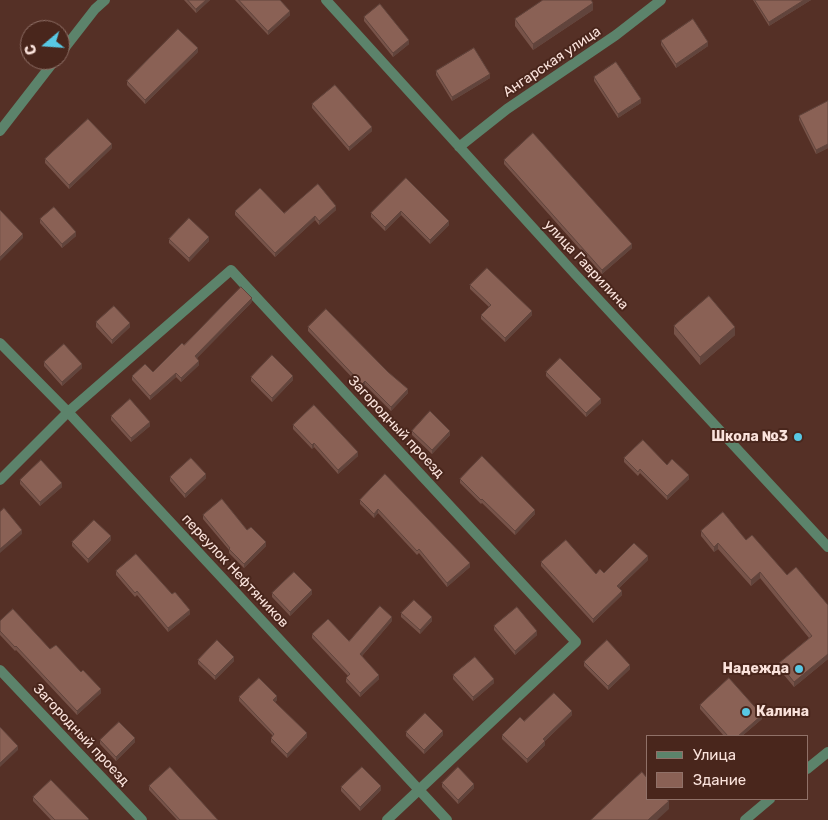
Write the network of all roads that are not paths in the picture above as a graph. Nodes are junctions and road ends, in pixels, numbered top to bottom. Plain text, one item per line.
1 (105, 0) edge
2 (326, 0) edge
3 (662, 0) edge
4 (70, 41) edge
5 (47, 70) edge
6 (0, 131) edge
7 (459, 147) junction
8 (0, 343) edge
9 (68, 412) junction
10 (0, 480) edge
11 (828, 547) edge
12 (0, 670) edge
13 (828, 752) edge
14 (808, 768) edge
15 (419, 789) junction
16 (769, 800) edge
17 (142, 820) edge
18 (388, 820) edge
19 (447, 820) edge
20 (745, 820) edge

1 - 4 street
2 - 7 street, улица Гаврилина
3 - 7 street, Ангарская улица
5 - 6 street
7 - 11 street, улица Гаврилина
8 - 9 street, переулок Нефтяников
9 - 10 street, Загородный проезд
9 - 15 street, переулок Нефтяников
9 - 15 street, Загородный проезд
12 - 17 street, Загородный проезд
13 - 14 street
15 - 18 street, Загородный проезд
15 - 19 street, переулок Нефтяников
16 - 20 street

